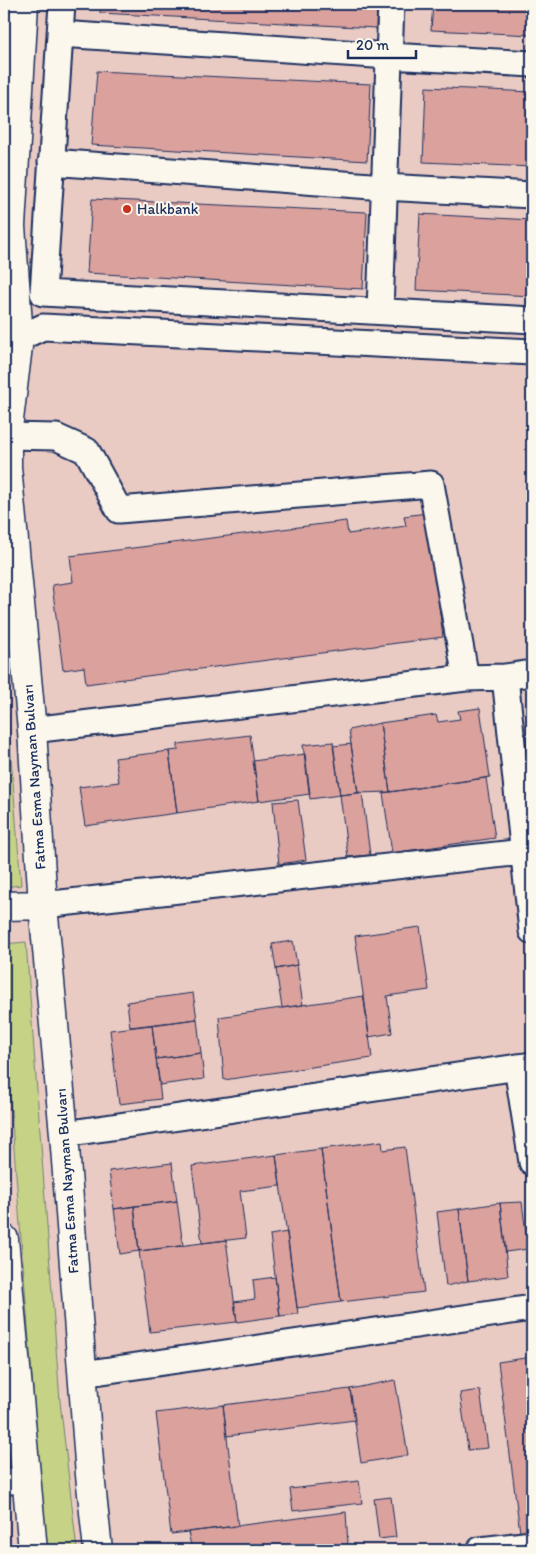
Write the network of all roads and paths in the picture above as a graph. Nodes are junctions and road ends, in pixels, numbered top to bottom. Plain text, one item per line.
1 (24, 4) edge
2 (62, 4) edge
3 (390, 4) edge
4 (60, 34) junction
5 (389, 56) junction
6 (532, 64) edge
7 (52, 162) junction
8 (384, 187) junction
9 (532, 195) edge
10 (380, 311) junction
11 (532, 320) edge
12 (12, 337) edge
13 (532, 352) edge
14 (7, 436) junction
15 (5, 467) edge
16 (532, 673) edge
17 (505, 676) junction
18 (466, 678) junction
19 (32, 730) junction
20 (528, 852) edge
21 (43, 905) junction
22 (4, 906) edge
23 (532, 931) edge
24 (524, 1066) edge
25 (64, 1134) junction
26 (532, 1162) edge
27 (4, 1239) edge
28 (532, 1308) edge
29 (82, 1374) junction
30 (15, 1480) edge
31 (532, 1544) edge
32 (33, 1550) edge
33 (98, 1550) edge
34 (480, 1550) edge

1 - 12 main road, Fatma Esma Nayman Bulvarı
2 - 4 street
3 - 5 street
4 - 5 street
4 - 7 street
5 - 6 street
5 - 8 street
7 - 8 street
7 - 10 street
8 - 9 street
8 - 10 street
10 - 11 street
12 - 13 street
12 - 14 main road, Fatma Esma Nayman Bulvarı
14 - 15 main road, Fatma Esma Nayman Bulvarı
14 - 18 street
15 - 19 main road, Fatma Esma Nayman Bulvarı
16 - 17 street
17 - 18 street
17 - 20 street
18 - 19 street
19 - 21 main road, Fatma Esma Nayman Bulvarı
20 - 21 street
20 - 23 street
21 - 22 main road
21 - 25 main road, Fatma Esma Nayman Bulvarı
24 - 25 street
24 - 26 street
25 - 29 main road, Fatma Esma Nayman Bulvarı
27 - 30 main road
28 - 29 street
29 - 33 main road, Fatma Esma Nayman Bulvarı
30 - 32 main road
31 - 34 street

